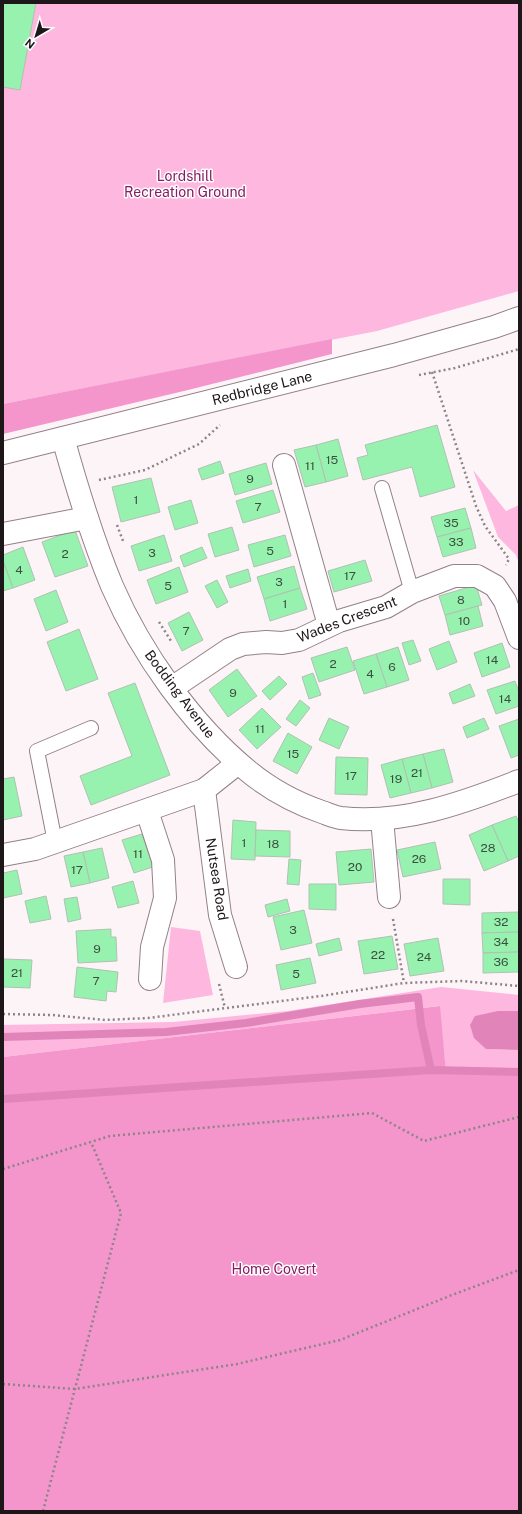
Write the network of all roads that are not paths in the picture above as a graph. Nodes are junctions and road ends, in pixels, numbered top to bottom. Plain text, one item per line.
1 (519, 318) edge
2 (64, 438) junction
3 (3, 453) edge
4 (284, 465) dead end
5 (382, 488) dead end
6 (87, 518) junction
7 (3, 534) edge
8 (412, 592) junction
9 (329, 625) junction
10 (519, 638) edge
11 (172, 688) junction
12 (91, 728) dead end
13 (238, 763) junction
14 (518, 784) edge
15 (204, 790) junction
16 (147, 810) junction
17 (382, 819) junction
18 (55, 842) junction
19 (3, 855) edge
20 (389, 897) road end
21 (236, 967) dead end
22 (150, 979) dead end

1 - 2 street, Redbridge Lane
2 - 3 street, Redbridge Lane
2 - 6 street, Bodding Avenue
4 - 9 street
5 - 8 lane
6 - 7 street
6 - 11 street, Bodding Avenue
8 - 9 street, Wades Crescent
8 - 10 street, Wades Crescent
9 - 11 street, Wades Crescent
11 - 13 street, Bodding Avenue
12 - 18 lane
13 - 15 street
13 - 17 street, Bodding Avenue
14 - 17 street, Bodding Avenue
15 - 16 street
15 - 21 street, Nutsea Road
16 - 18 street
16 - 22 street
17 - 20 street
18 - 19 street

